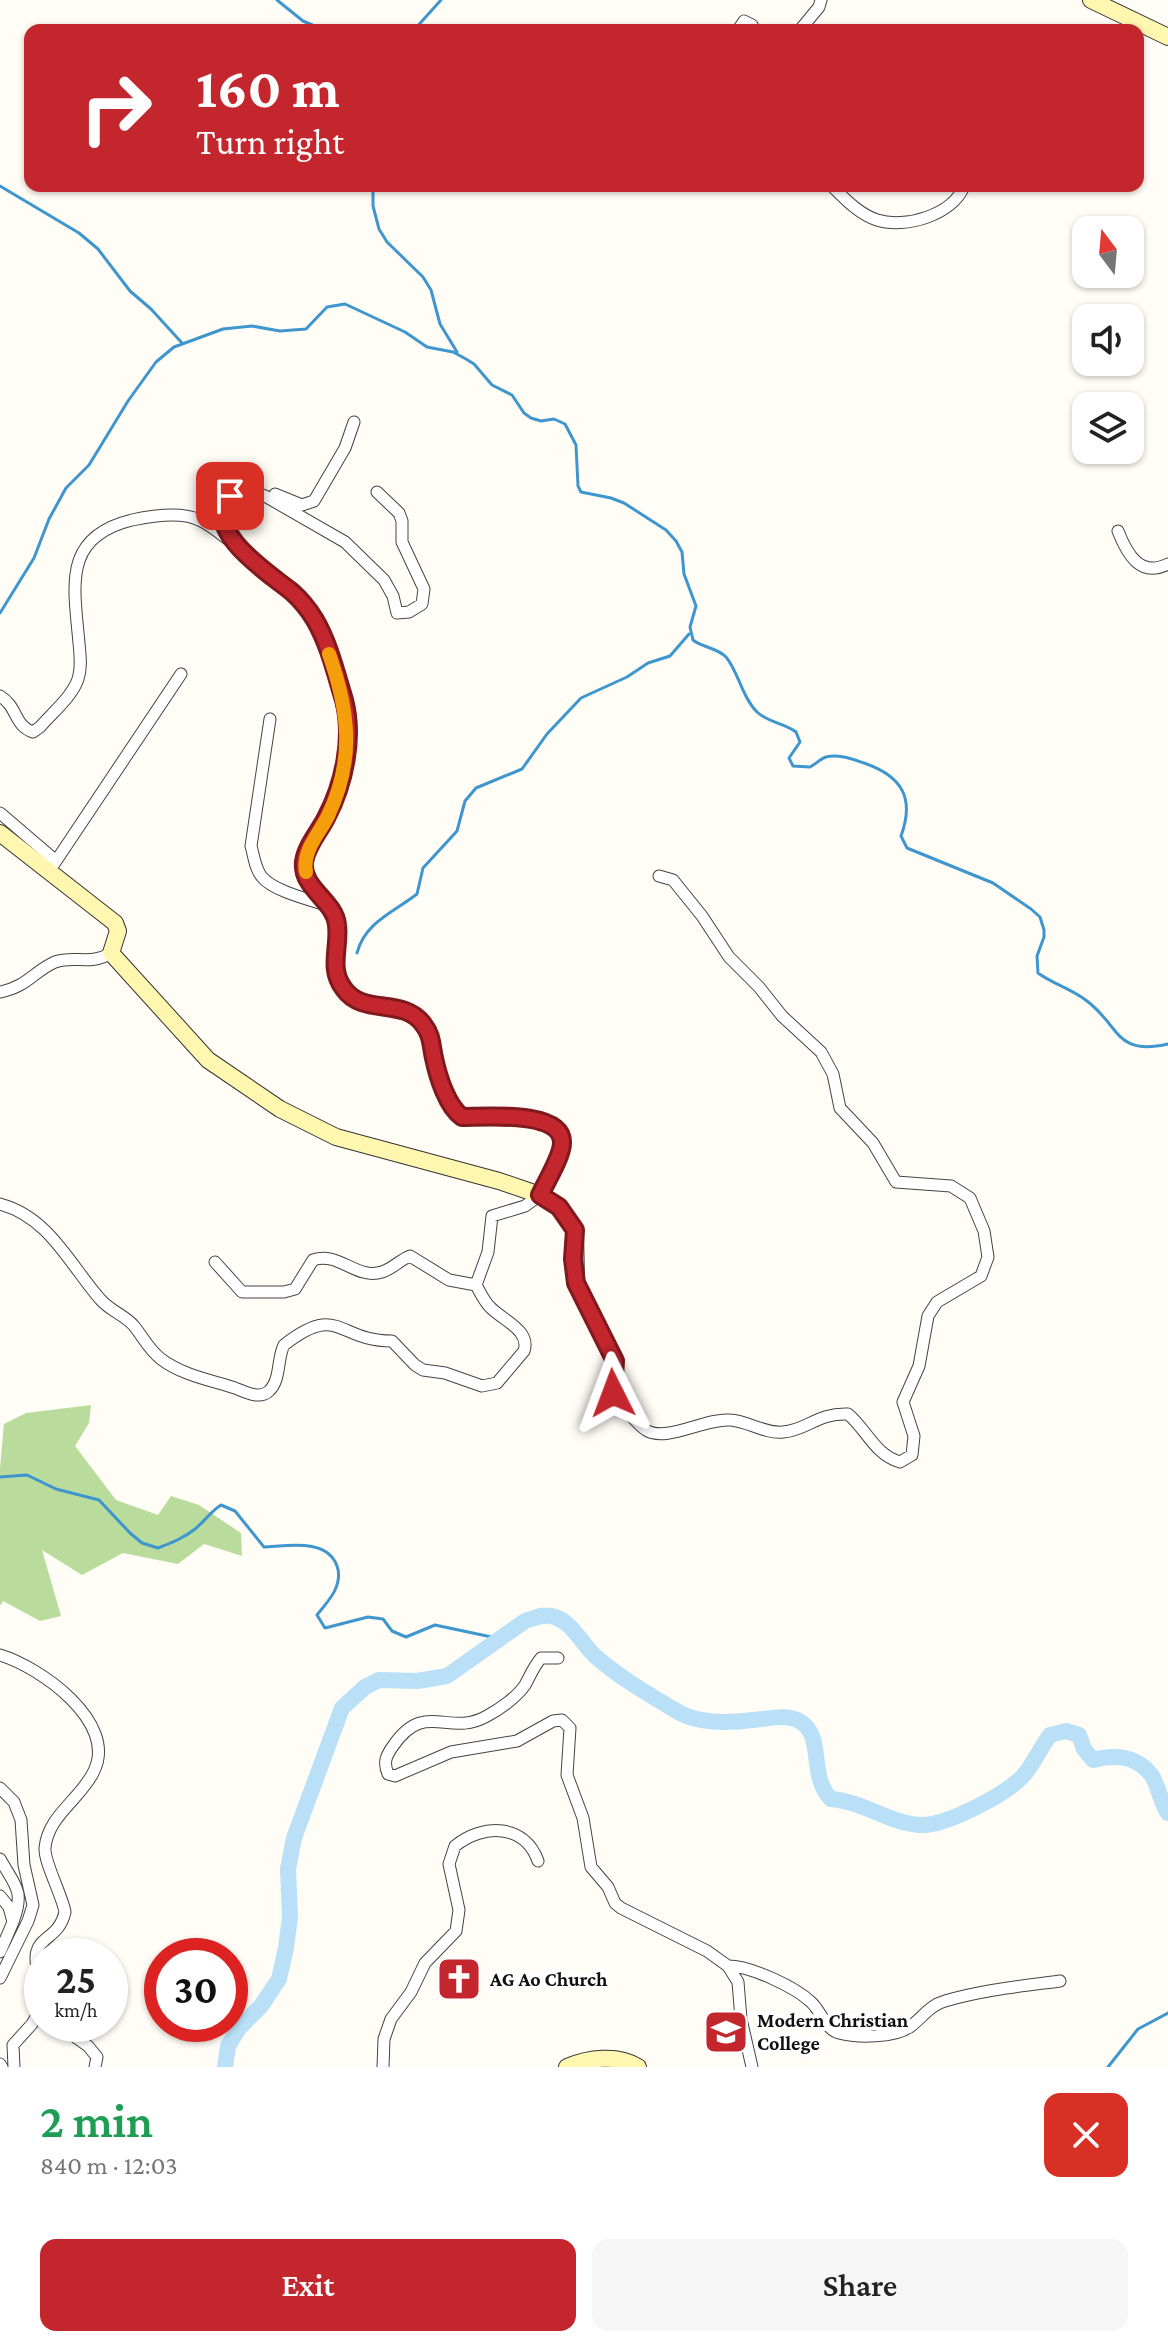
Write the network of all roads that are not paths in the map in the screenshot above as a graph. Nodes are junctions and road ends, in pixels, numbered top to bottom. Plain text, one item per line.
1 (821, 0) edge
2 (1091, 0) edge
3 (805, 24) edge
4 (1141, 24) edge
5 (1144, 25) edge
6 (1168, 37) edge
7 (839, 192) edge
8 (960, 192) edge
9 (354, 422) dead end
10 (243, 492) junction
11 (377, 492) dead end
12 (1118, 531) dead end
13 (235, 545) junction
14 (1168, 564) edge
15 (181, 674) dead end
16 (0, 696) edge
17 (270, 719) dead end
18 (0, 813) edge
19 (0, 833) edge
20 (52, 867) junction
21 (659, 876) dead end
22 (329, 907) junction
23 (111, 953) junction
24 (0, 992) edge
25 (540, 1195) junction
26 (0, 1204) edge
27 (215, 1262) dead end
28 (476, 1285) junction
29 (615, 1361) joint
30 (0, 1655) edge
31 (558, 1658) dead end
32 (0, 1788) edge
33 (0, 1859) edge
34 (538, 1861) dead end
35 (0, 1896) edge
36 (13, 1922) junction
37 (47, 1938) edge
38 (0, 1952) edge
39 (728, 1966) junction
40 (0, 1978) edge
41 (1060, 1981) dead end
42 (24, 2033) edge
43 (82, 2042) edge
44 (14, 2067) edge
45 (95, 2067) edge
46 (383, 2067) edge
47 (567, 2067) edge
48 (638, 2067) edge
49 (752, 2067) edge

1 - 3 street
2 - 4 street
5 - 6 street
7 - 8 street
9 - 10 street
10 - 11 street
10 - 13 street
12 - 14 street
13 - 16 street
13 - 22 street
15 - 20 street
17 - 22 street
18 - 20 street
19 - 20 street
20 - 23 street
21 - 29 street
22 - 25 street
23 - 24 street
23 - 25 street
25 - 28 street
25 - 29 street
26 - 28 street
27 - 28 street
30 - 37 street
31 - 39 street
32 - 40 street
33 - 36 street
34 - 46 street
35 - 36 street
36 - 38 street
39 - 41 street
39 - 49 street
42 - 44 street
43 - 45 street
47 - 48 street

